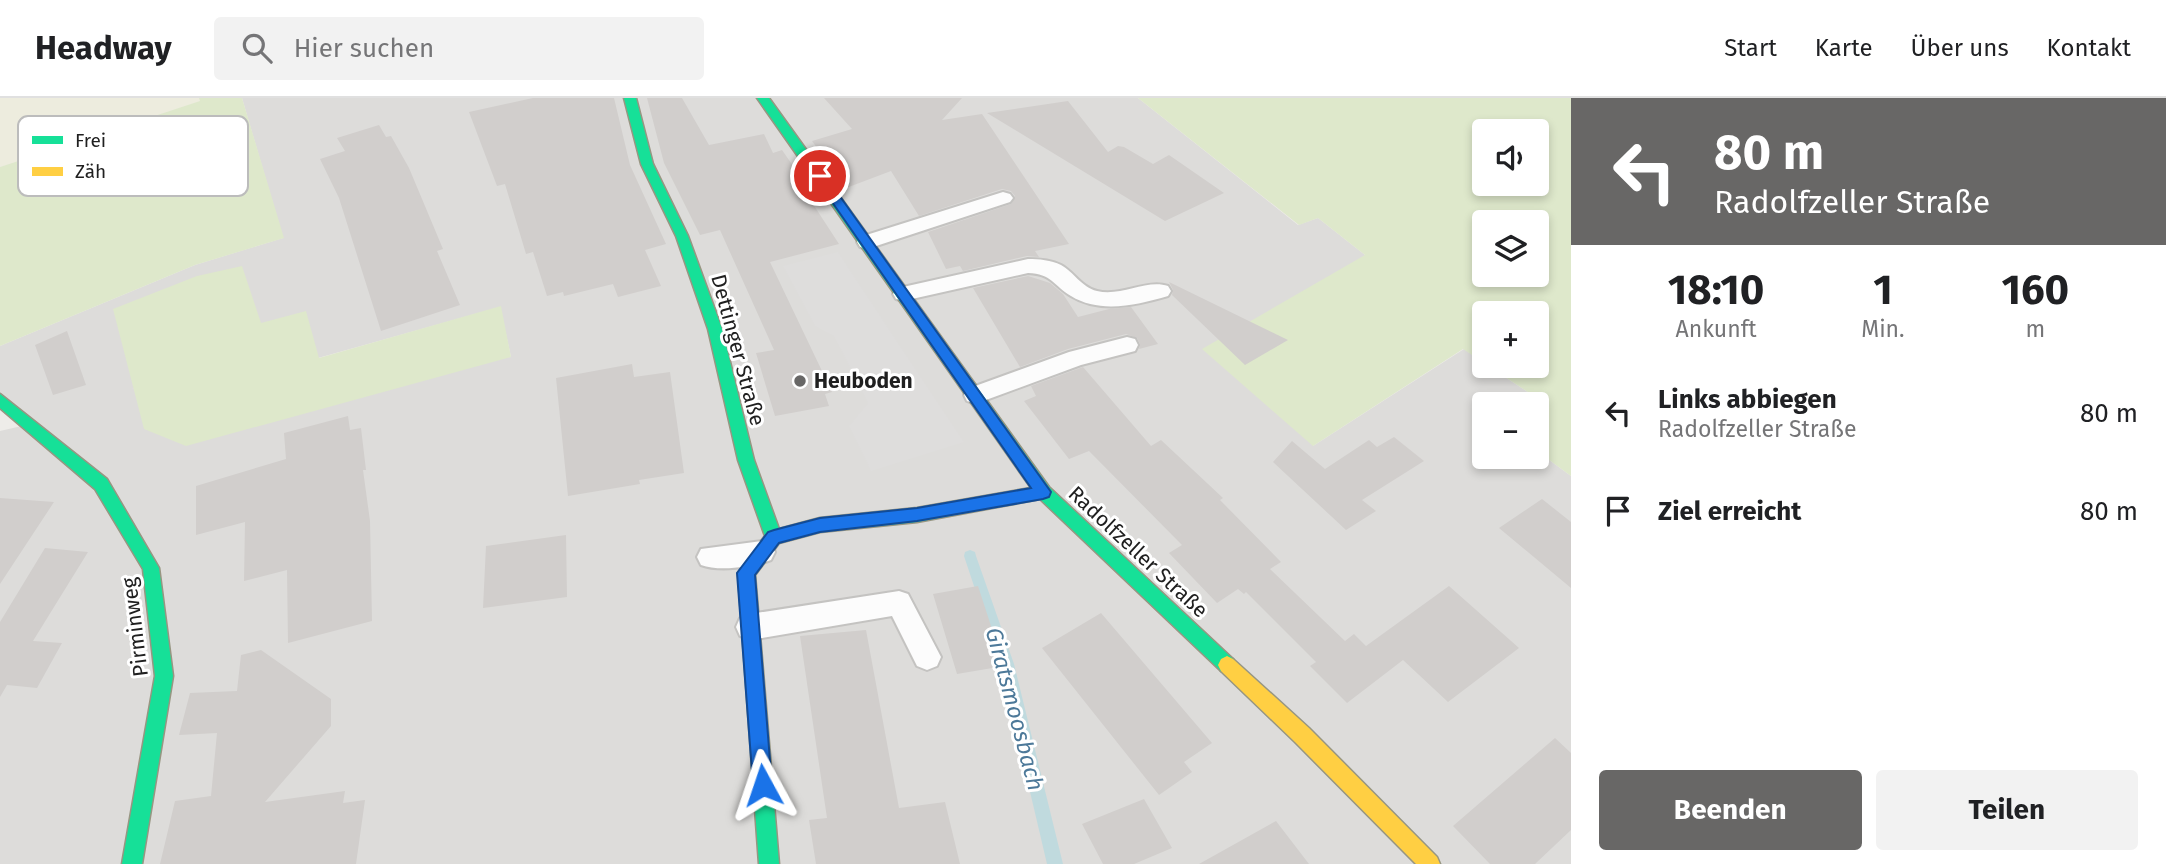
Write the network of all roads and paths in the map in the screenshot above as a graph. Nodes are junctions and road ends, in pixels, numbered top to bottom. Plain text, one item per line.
1 (630, 98) edge
2 (763, 98) edge
3 (1003, 198) dead end
4 (867, 242) junction
5 (1161, 291) dead end
6 (904, 294) junction
7 (1127, 345) dead end
8 (975, 395) junction
9 (0, 400) edge
10 (1043, 492) junction
11 (768, 545) junction
12 (710, 557) dead end
13 (750, 627) junction
14 (927, 657) dead end
15 (132, 864) edge
16 (769, 864) edge
17 (1430, 864) edge

1 - 11 street, Dettinger Straße
2 - 4 street, Radolfzeller Straße
3 - 4 lane
4 - 6 street, Radolfzeller Straße
5 - 6 lane
6 - 8 street, Radolfzeller Straße
7 - 8 lane
8 - 10 street, Radolfzeller Straße
9 - 15 street, Pirminweg
10 - 11 street
10 - 17 street, Radolfzeller Straße
11 - 12 lane
11 - 13 street
13 - 14 lane
13 - 16 street

